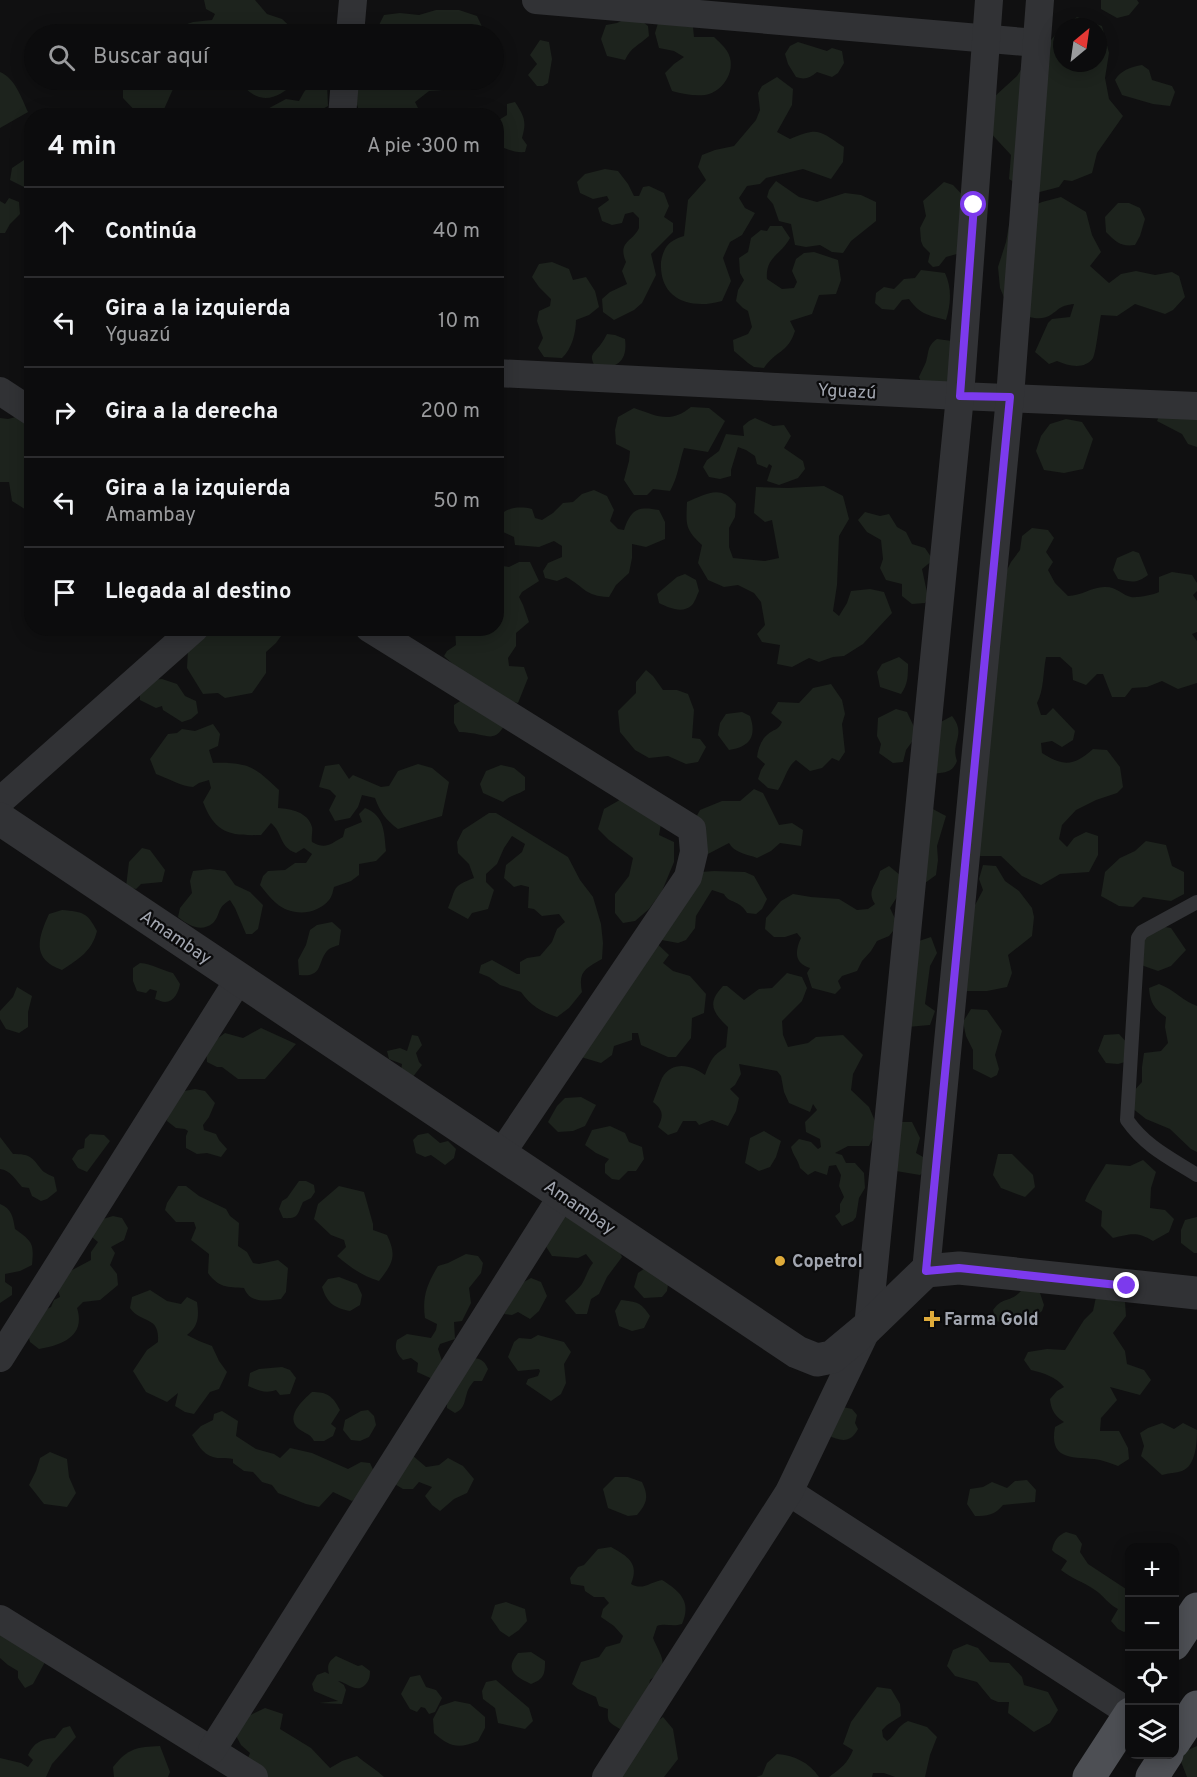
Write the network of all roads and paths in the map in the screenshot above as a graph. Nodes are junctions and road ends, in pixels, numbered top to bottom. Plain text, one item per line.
1 (353, 0) edge
2 (989, 0) edge
3 (1041, 0) edge
4 (550, 1) edge
5 (351, 24) edge
6 (985, 38) junction
7 (1037, 42) junction
8 (344, 90) edge
9 (343, 108) edge
10 (504, 373) edge
11 (0, 391) edge
12 (960, 396) junction
13 (1010, 397) junction
14 (1197, 406) edge
15 (24, 407) edge
16 (186, 636) edge
17 (382, 636) edge
18 (0, 801) edge
19 (0, 819) edge
20 (1197, 902) edge
21 (239, 979) junction
22 (501, 1154) junction
23 (1197, 1175) edge
24 (562, 1196) junction
25 (926, 1271) junction
26 (1197, 1293) edge
27 (868, 1327) junction
28 (0, 1358) edge
29 (789, 1492) junction
30 (1197, 1608) edge
31 (0, 1619) edge
32 (1179, 1636) edge
33 (1197, 1707) edge
34 (1125, 1710) edge
35 (1125, 1721) edge
36 (1179, 1734) edge
37 (212, 1749) junction
38 (1164, 1759) edge
39 (254, 1777) edge
40 (606, 1777) edge
41 (1089, 1777) edge
42 (1152, 1777) edge

1 - 5 street
2 - 6 street
3 - 7 street
4 - 6 street
6 - 7 street
6 - 12 street
7 - 13 street
8 - 9 street
10 - 12 street, Yguazú
11 - 15 street
12 - 13 street, Yguazú
12 - 27 street
13 - 14 street, Yguazú
13 - 25 street
16 - 18 street
17 - 22 street
19 - 21 street, Amambay
20 - 23 lane
21 - 22 street, Amambay
21 - 28 street
22 - 24 street, Amambay
24 - 27 street, Amambay
24 - 37 street
25 - 26 street
25 - 27 street, Amambay
27 - 29 street
29 - 34 street
29 - 40 street
30 - 32 main road
31 - 37 street
33 - 36 main road
35 - 41 main road
37 - 39 street
38 - 42 main road

